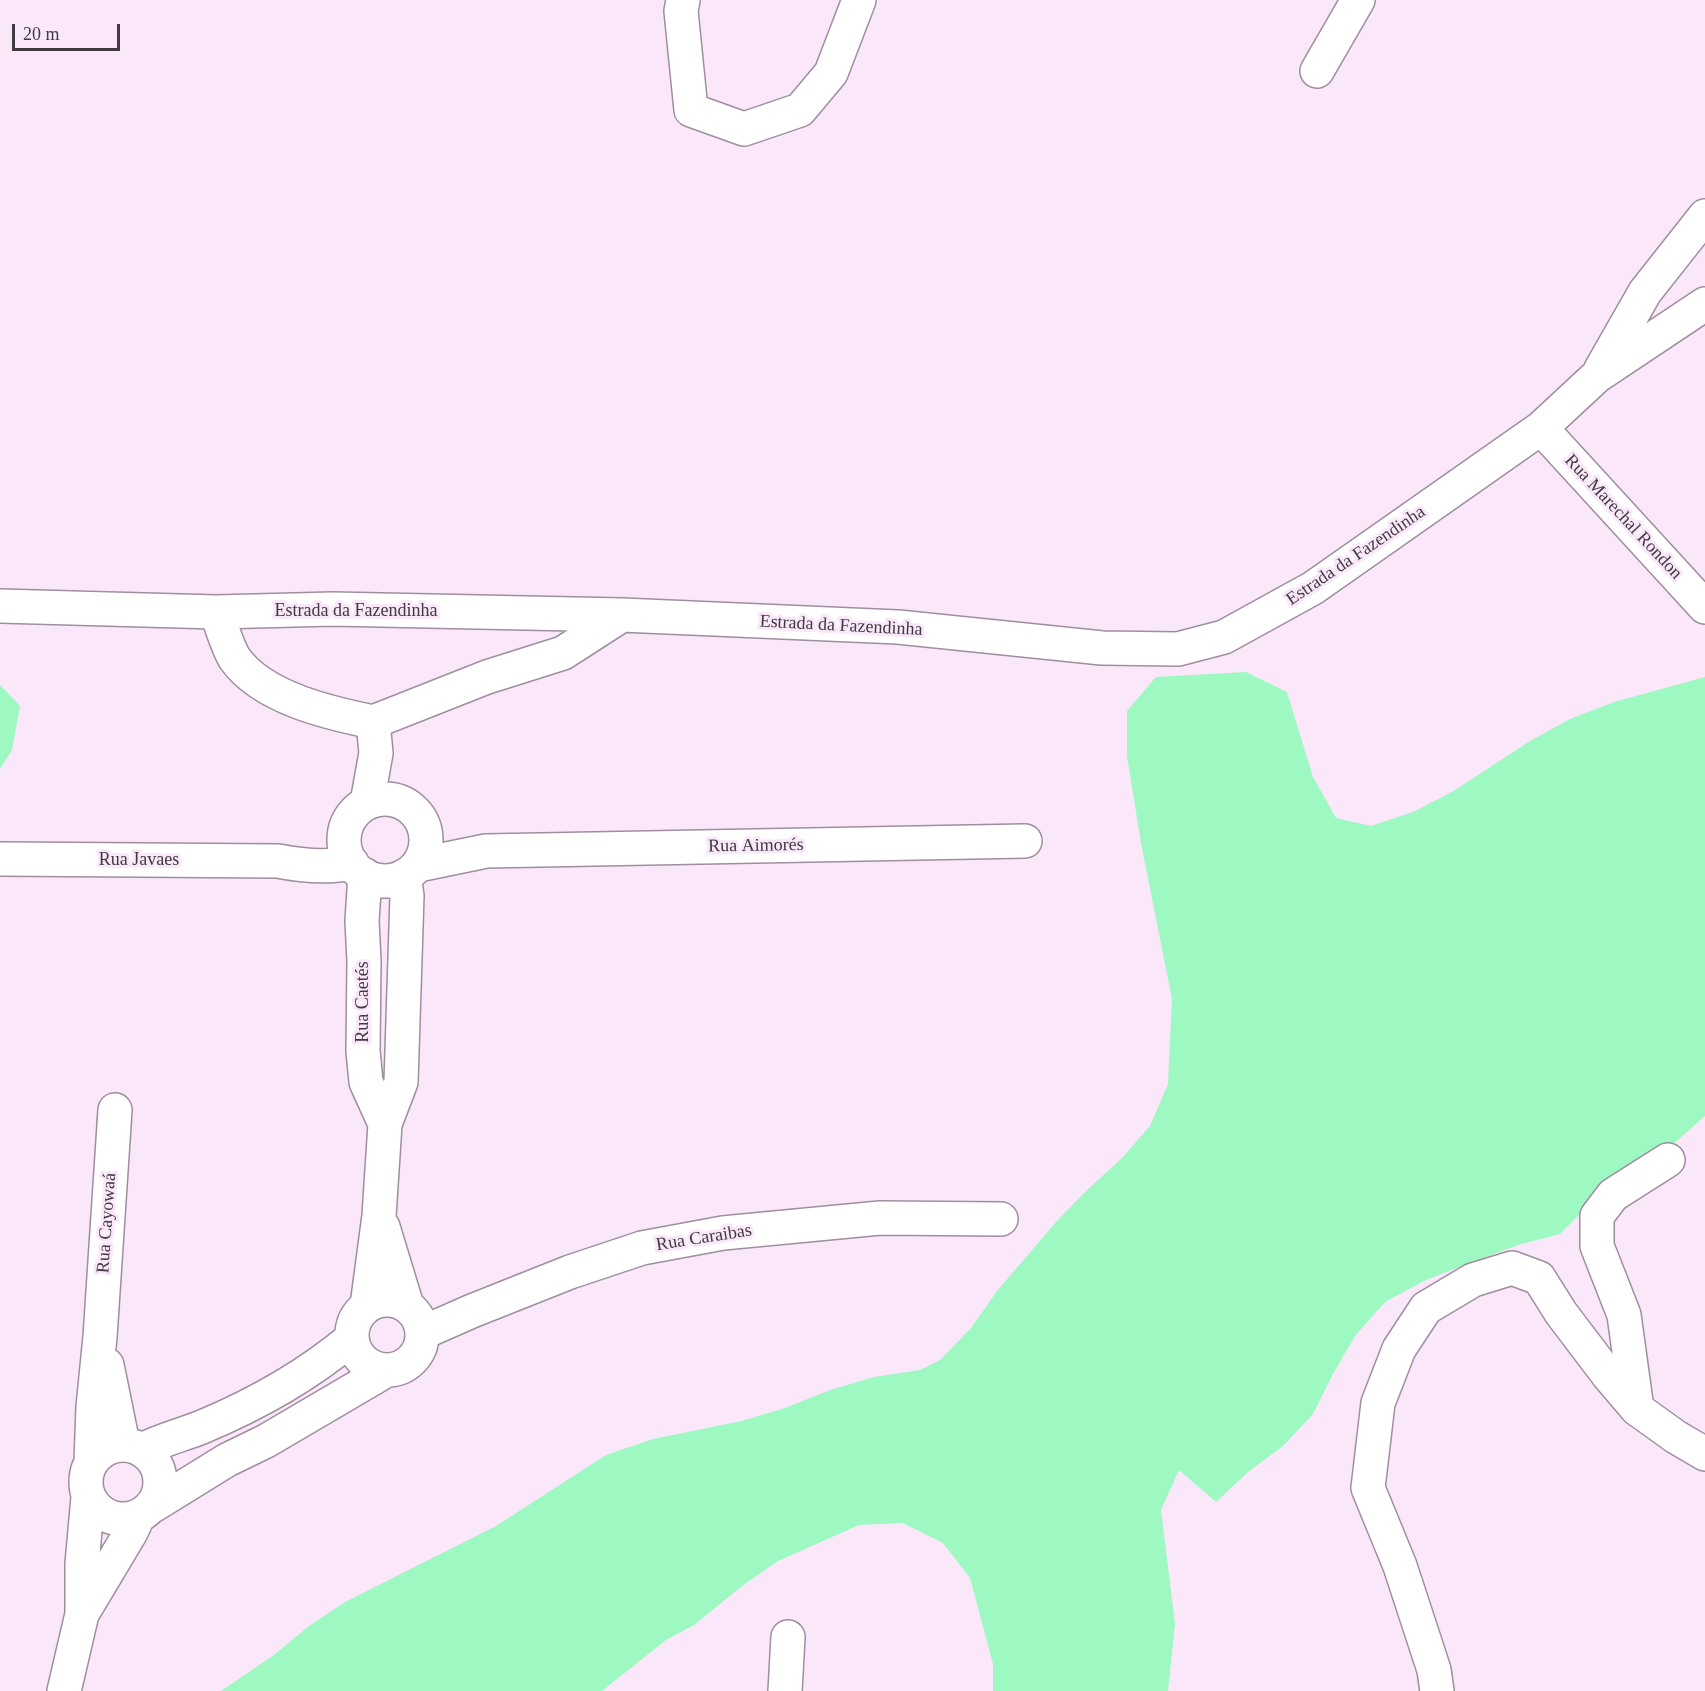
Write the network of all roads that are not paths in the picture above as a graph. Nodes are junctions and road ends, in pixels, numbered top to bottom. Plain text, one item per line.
1 (683, 0) edge
2 (859, 0) edge
3 (1358, 0) edge
4 (1317, 71) dead end
5 (1705, 216) edge
6 (1705, 304) edge
7 (1597, 376) junction
8 (1541, 428) junction
9 (0, 606) edge
10 (1705, 607) edge
11 (216, 612) junction
12 (622, 615) junction
13 (374, 737) junction
14 (402, 802) junction
15 (367, 803) junction
16 (345, 830) junction
17 (426, 831) junction
18 (1025, 841) dead end
19 (486, 851) junction
20 (0, 859) edge
21 (278, 861) junction
22 (358, 869) junction
23 (411, 870) junction
24 (115, 1110) dead end
25 (385, 1124) junction
26 (1668, 1160) dead end
27 (379, 1216) junction
28 (1001, 1219) dead end
29 (367, 1306) junction
30 (414, 1320) junction
31 (100, 1337) junction
32 (352, 1338) junction
33 (387, 1370) junction
34 (1637, 1409) junction
35 (133, 1447) junction
36 (1705, 1454) edge
37 (91, 1461) junction
38 (88, 1497) junction
39 (144, 1512) junction
40 (82, 1614) junction
41 (788, 1637) dead end
42 (64, 1691) edge
43 (785, 1691) edge
44 (1437, 1691) edge

1 - 2 street
3 - 4 street
5 - 7 street
6 - 7 street
7 - 8 street, Estrada da Fazendinha
8 - 10 street, Rua Marechal Rondon
8 - 12 street, Estrada da Fazendinha
9 - 11 street, Estrada da Fazendinha
11 - 12 street, Estrada da Fazendinha
11 - 13 street
12 - 13 street
13 - 14 street
13 - 15 street
14 - 15 street
14 - 17 street
15 - 16 street
16 - 21 street, Rua Javaes
16 - 22 street
17 - 19 street, Rua Aimorés
17 - 23 street
18 - 19 street, Rua Aimorés
19 - 23 street, Rua Aimorés
20 - 21 street, Rua Javaes
21 - 22 street, Rua Javaes
22 - 23 street
22 - 25 street, Rua Caetés
23 - 25 street, Rua Caetés
24 - 31 street, Rua Cayowaá
25 - 27 street, Rua Caetés
26 - 34 street
27 - 29 street, Rua Caetés
27 - 30 street, Rua Caetés
28 - 30 street, Rua Caraibas
29 - 30 street
29 - 32 street
30 - 33 street
31 - 35 street
31 - 37 street
32 - 33 street
32 - 35 street
33 - 39 street
34 - 36 street
34 - 44 street
35 - 37 street
35 - 39 street
37 - 38 street
38 - 39 street
38 - 40 street
39 - 40 street
40 - 42 street
41 - 43 street

